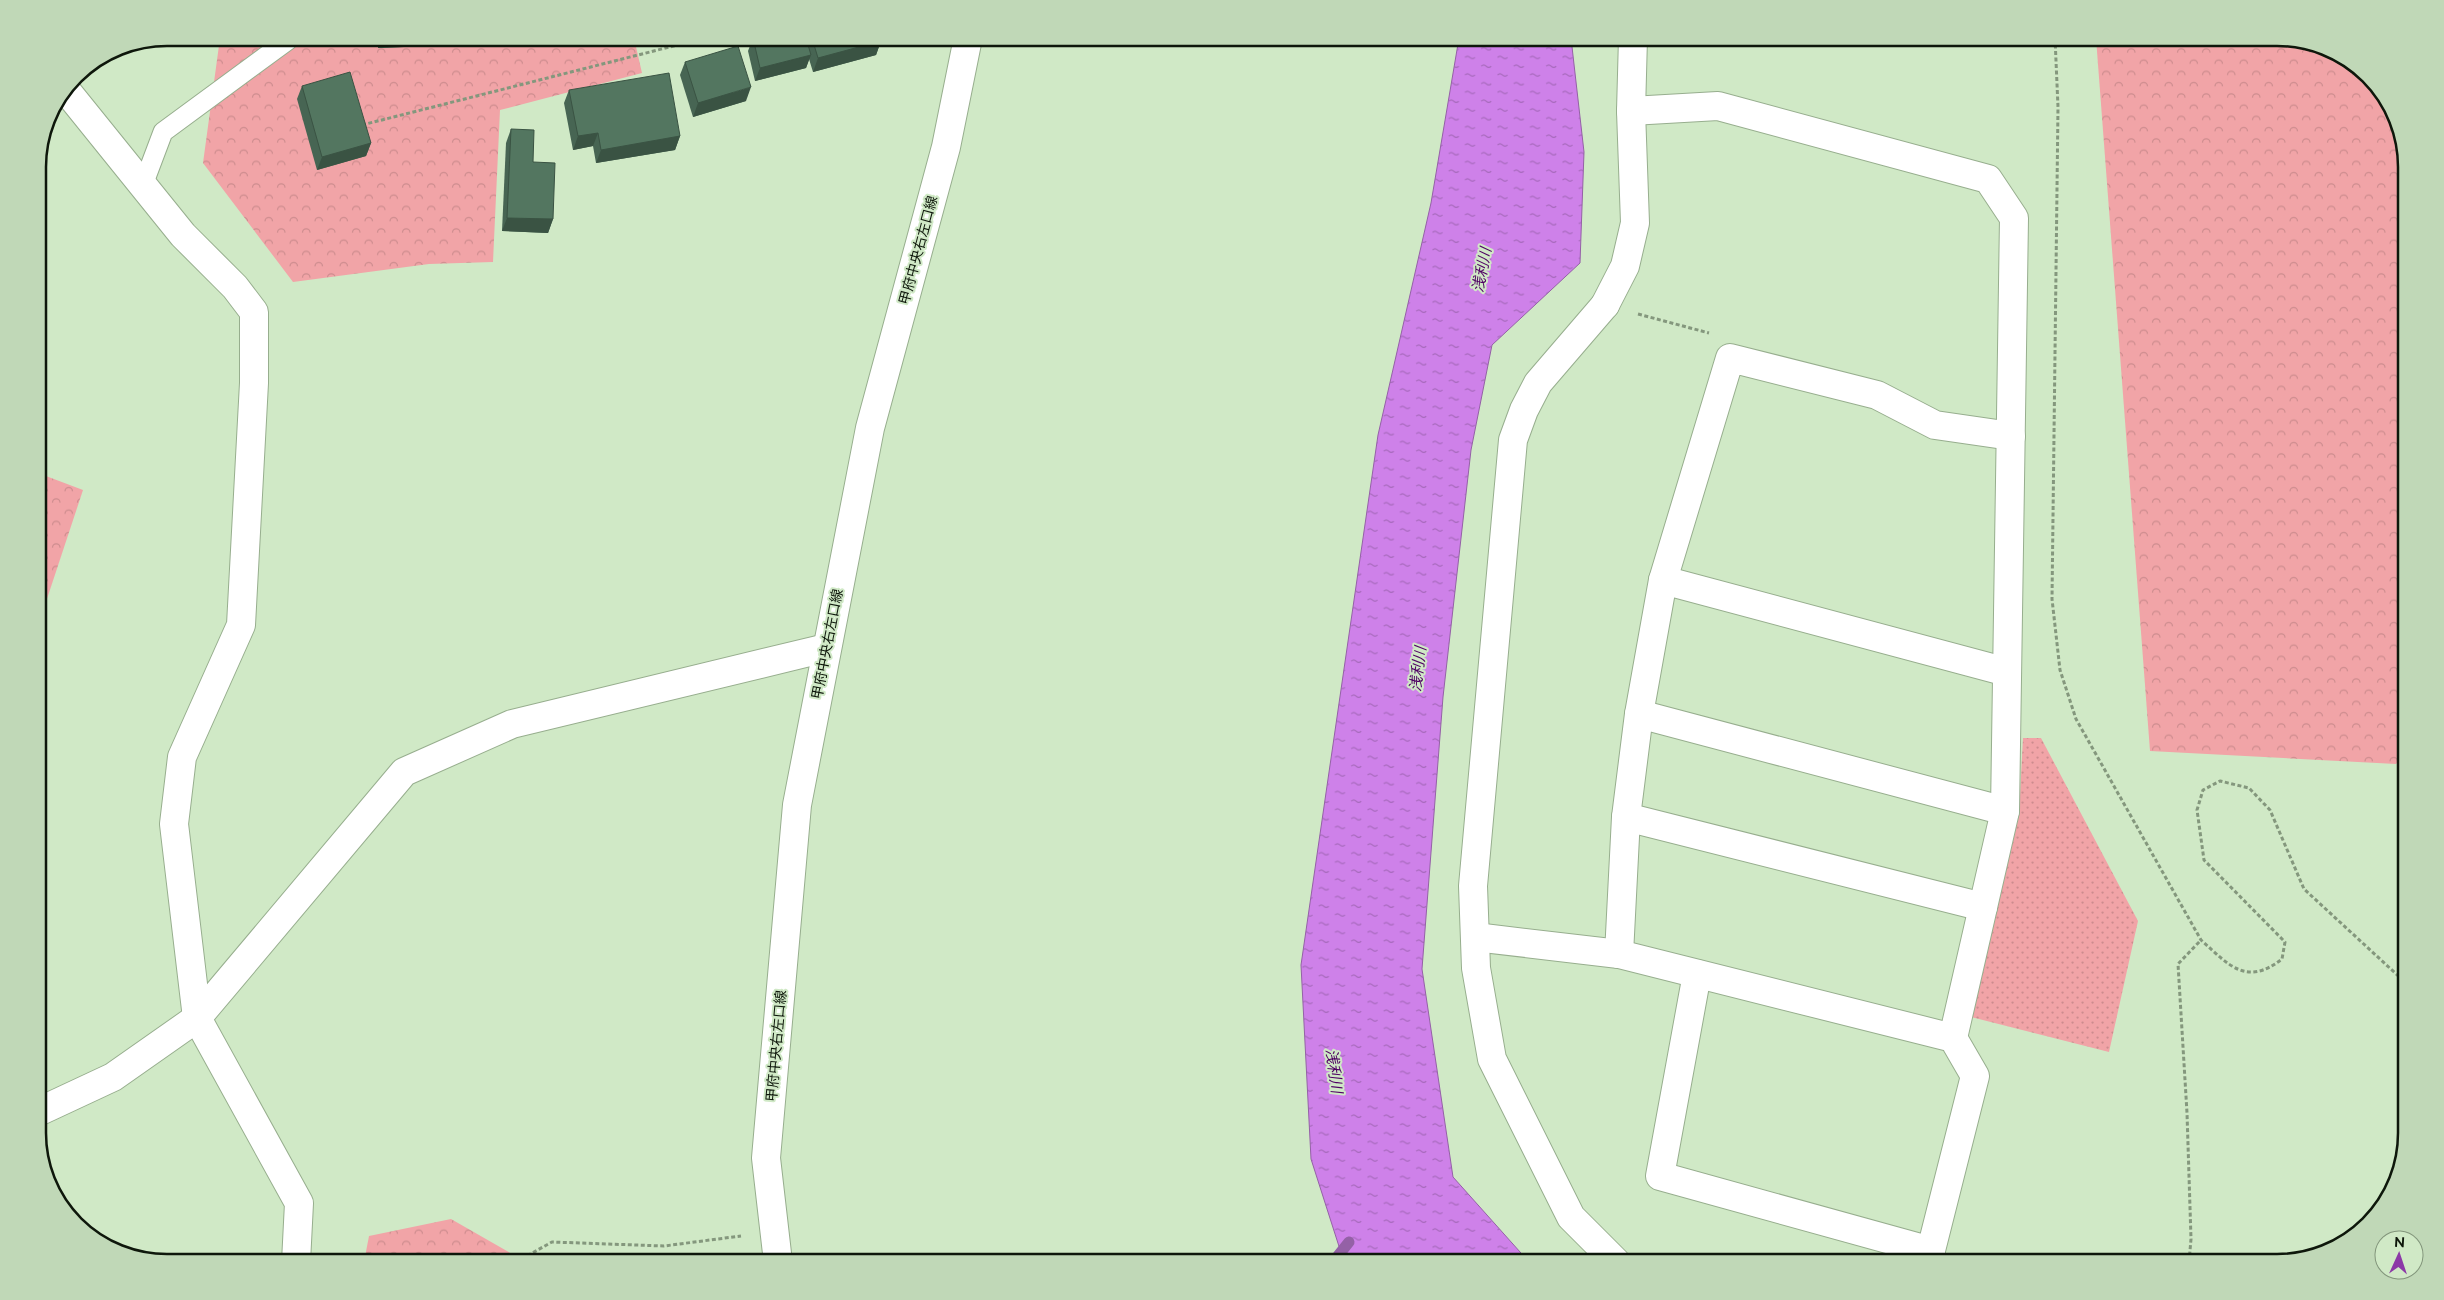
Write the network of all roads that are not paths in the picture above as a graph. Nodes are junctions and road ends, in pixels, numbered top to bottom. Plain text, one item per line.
1 (280, 46) edge
2 (966, 46) edge
3 (1633, 46) edge
4 (70, 95) edge
5 (1631, 112) junction
6 (143, 185) junction
7 (2011, 436) junction
8 (1663, 580) junction
9 (826, 648) junction
10 (2007, 672) junction
11 (1639, 714) junction
12 (2005, 812) junction
13 (1626, 817) junction
14 (1983, 907) junction
15 (1475, 938) junction
16 (1619, 954) junction
17 (1697, 974) junction
18 (197, 1018) junction
19 (1953, 1038) junction
20 (47, 1108) edge
21 (296, 1254) edge
22 (777, 1254) edge
23 (1608, 1254) edge
24 (1919, 1254) edge
25 (1930, 1254) edge

1 - 6 lane
2 - 9 street, 甲府中央右左口線
3 - 5 street
4 - 6 street
5 - 7 street
5 - 15 street
6 - 18 street
7 - 8 street
7 - 10 street
8 - 10 street
8 - 11 street
9 - 18 street
9 - 22 street, 甲府中央右左口線
10 - 12 street
11 - 12 street
11 - 13 street
12 - 14 street
13 - 14 street
13 - 16 street
14 - 19 street
15 - 16 street
15 - 23 street
16 - 17 street
17 - 19 street
17 - 24 street
18 - 20 street
18 - 21 street
19 - 25 street

